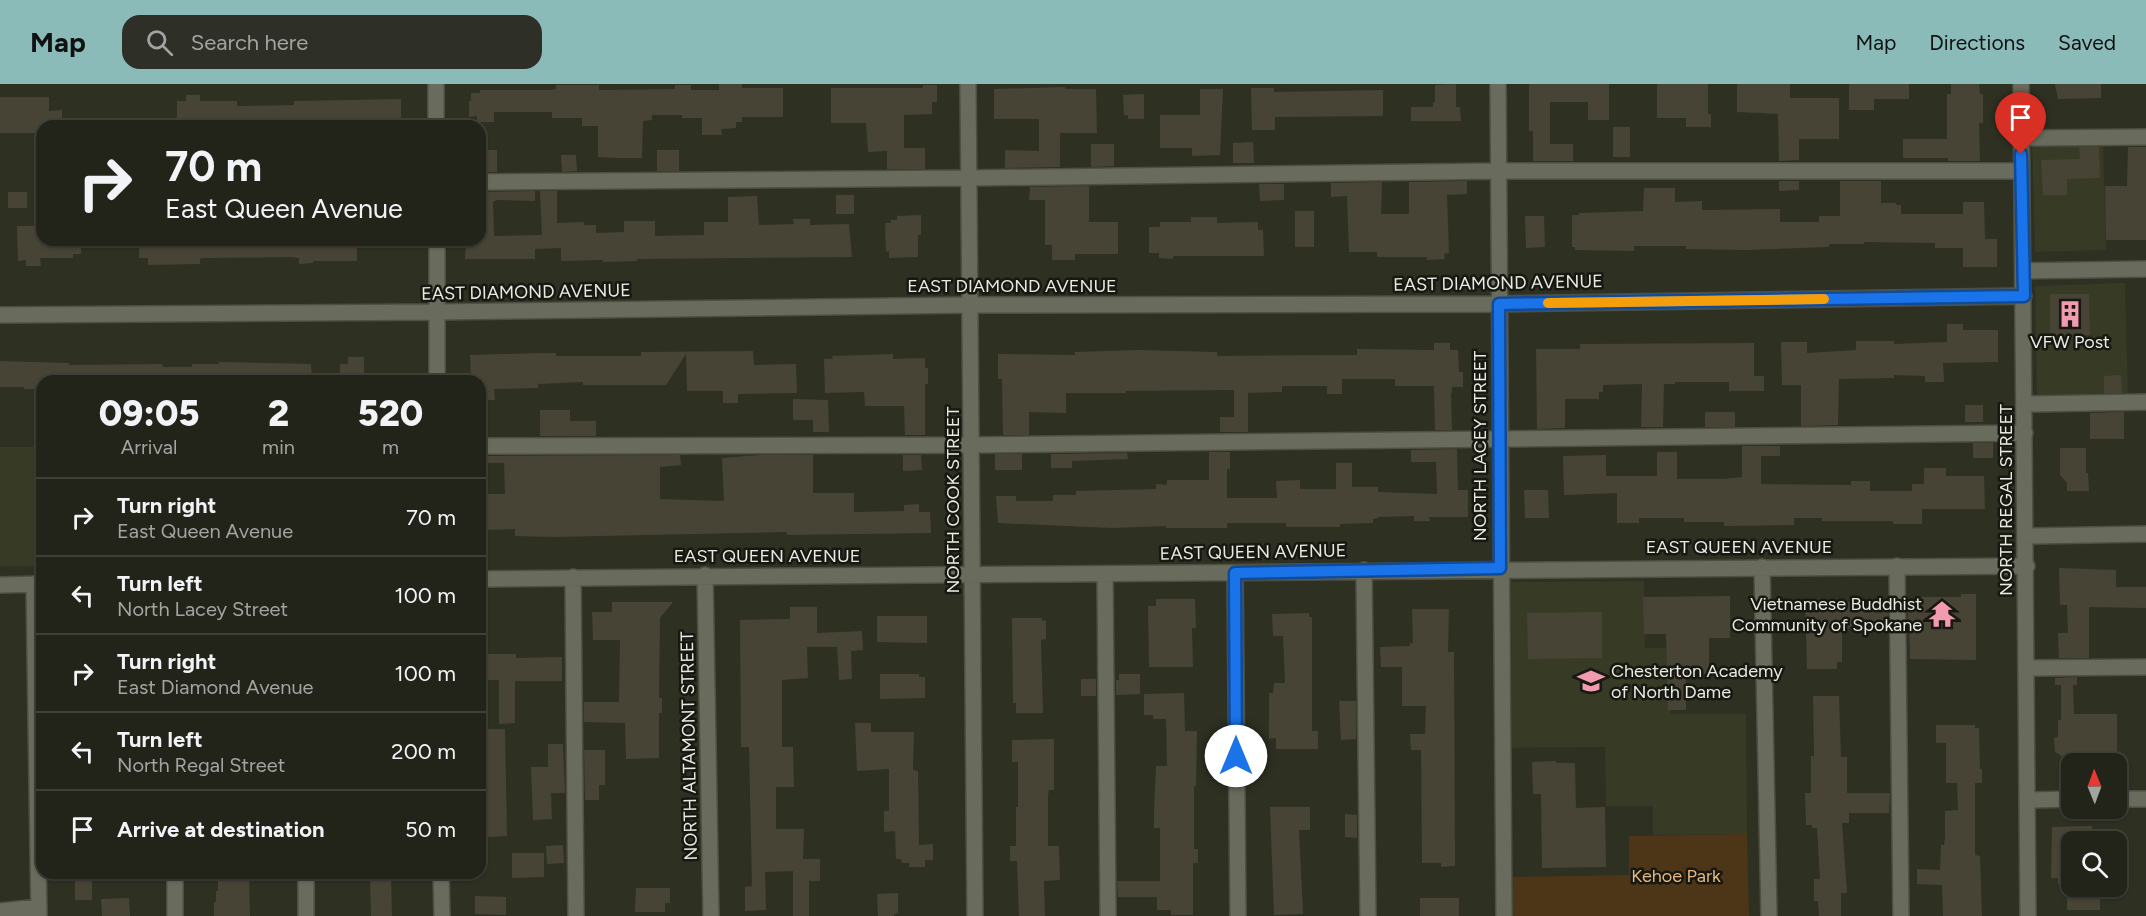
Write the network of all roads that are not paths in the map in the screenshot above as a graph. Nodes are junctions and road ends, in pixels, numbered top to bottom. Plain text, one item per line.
1 (436, 84) edge
2 (968, 84) edge
3 (1498, 84) edge
4 (2021, 84) edge
5 (436, 120) edge
6 (2146, 137) edge
7 (2021, 138) junction
8 (1498, 171) junction
9 (2021, 171) junction
10 (969, 178) junction
11 (486, 182) edge
12 (437, 246) edge
13 (2146, 268) edge
14 (2023, 271) junction
15 (2024, 296) junction
16 (1499, 304) junction
17 (971, 306) junction
18 (437, 312) junction
19 (0, 315) edge
20 (437, 375) edge
21 (2146, 402) edge
22 (2025, 404) junction
23 (2025, 433) junction
24 (1499, 440) junction
25 (972, 445) junction
26 (486, 446) edge
27 (2146, 534) edge
28 (2026, 536) junction
29 (1897, 566) junction
30 (2026, 566) junction
31 (1762, 567) junction
32 (1500, 568) junction
33 (1364, 570) junction
34 (1235, 573) junction
35 (1105, 574) junction
36 (705, 575) junction
37 (973, 575) junction
38 (573, 577) junction
39 (486, 579) edge
40 (36, 584) edge
41 (0, 585) edge
42 (2146, 667) edge
43 (2026, 668) junction
44 (2127, 799) edge
45 (2146, 799) edge
46 (2028, 800) junction
47 (2061, 800) edge
48 (39, 879) edge
49 (175, 879) edge
50 (306, 879) edge
51 (441, 879) edge
52 (0, 911) edge
53 (39, 912) edge
54 (175, 916) edge
55 (306, 916) edge
56 (441, 916) edge
57 (576, 916) edge
58 (711, 916) edge
59 (975, 916) edge
60 (1108, 916) edge
61 (1238, 916) edge
62 (1368, 916) edge
63 (1504, 916) edge
64 (1769, 916) edge
65 (1901, 916) edge
66 (2028, 916) edge

1 - 5 street
2 - 10 street, NORTH COOK STREET
3 - 8 street, NORTH LACEY STREET
4 - 7 street, NORTH REGAL STREET
6 - 7 street
7 - 9 street, NORTH REGAL STREET
8 - 9 street
8 - 10 street
8 - 16 street, NORTH LACEY STREET
9 - 14 street, NORTH REGAL STREET
10 - 11 street
10 - 17 street, NORTH COOK STREET
12 - 18 street
13 - 14 street
14 - 15 street, NORTH REGAL STREET
15 - 16 street, EAST DIAMOND AVENUE
15 - 22 street, NORTH REGAL STREET
16 - 17 street, EAST DIAMOND AVENUE
16 - 24 street, NORTH LACEY STREET
17 - 18 street, EAST DIAMOND AVENUE
17 - 25 street, NORTH COOK STREET
18 - 19 street, EAST DIAMOND AVENUE
18 - 20 street
21 - 22 street
22 - 23 street, NORTH REGAL STREET
23 - 24 street
23 - 28 street, NORTH REGAL STREET
24 - 25 street
24 - 32 street, NORTH LACEY STREET
25 - 26 street
25 - 37 street, NORTH COOK STREET
27 - 28 street
28 - 30 street, NORTH REGAL STREET
29 - 30 street, EAST QUEEN AVENUE
29 - 31 street, EAST QUEEN AVENUE
29 - 65 street
30 - 43 street, NORTH REGAL STREET
31 - 32 street, EAST QUEEN AVENUE
31 - 64 street
32 - 33 street, EAST QUEEN AVENUE
32 - 63 street, NORTH LACEY STREET
33 - 34 street, EAST QUEEN AVENUE
33 - 62 street
34 - 35 street, EAST QUEEN AVENUE
34 - 61 street
35 - 37 street, EAST QUEEN AVENUE
35 - 60 street
36 - 37 street, EAST QUEEN AVENUE
36 - 38 street, EAST QUEEN AVENUE
36 - 58 street, NORTH ALTAMONT STREET
37 - 59 street, NORTH COOK STREET
38 - 39 street, EAST QUEEN AVENUE
38 - 57 street
40 - 41 street
42 - 43 street
43 - 46 street, NORTH REGAL STREET
44 - 45 street
46 - 47 street
46 - 66 street, NORTH REGAL STREET
48 - 53 street
49 - 54 street
50 - 55 street
51 - 56 street
52 - 53 street

